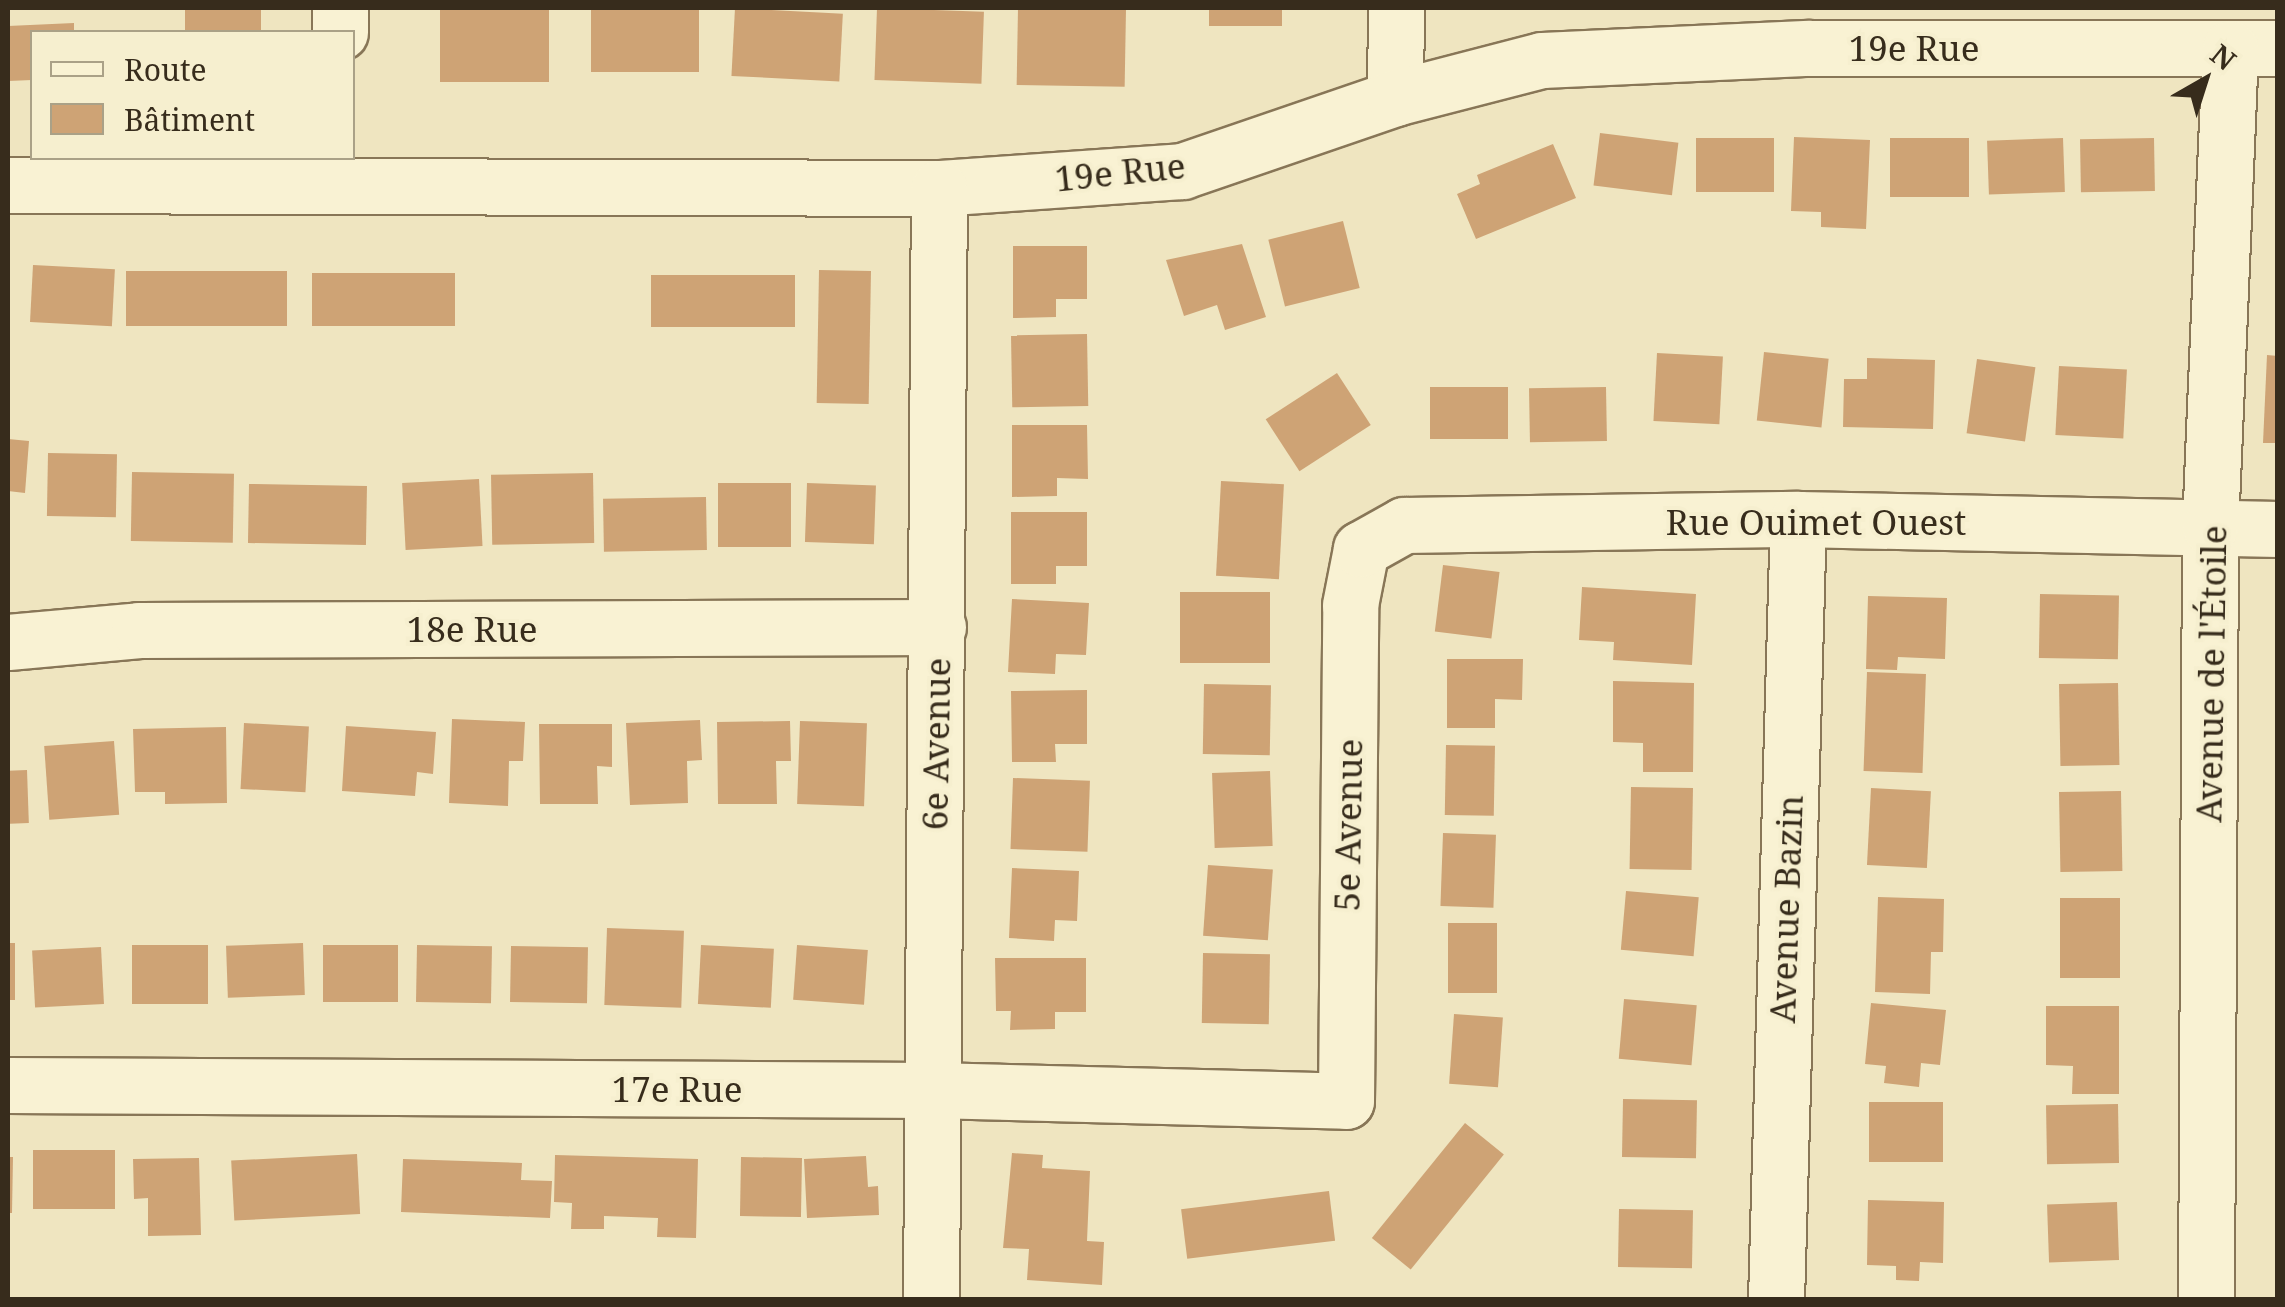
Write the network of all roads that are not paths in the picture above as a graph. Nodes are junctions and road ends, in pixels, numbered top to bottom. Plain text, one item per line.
1 (1396, 8) edge
2 (1811, 28) edge
3 (2254, 48) edge
4 (1395, 98) junction
5 (340, 172) edge
6 (8, 185) edge
7 (938, 188) junction
8 (1798, 519) junction
9 (2210, 527) junction
10 (2278, 528) edge
11 (1361, 549) joint
12 (938, 626) junction
13 (8, 642) edge
14 (8, 1085) edge
15 (931, 1090) junction
16 (1346, 1101) joint
17 (932, 1300) edge
18 (1776, 1300) edge
19 (2206, 1300) edge

1 - 4 street
2 - 3 street, 19e Rue
2 - 4 street, 19e Rue
3 - 9 street, Avenue de l'Étoile
4 - 7 street, 19e Rue
5 - 6 street, 19e Rue
5 - 7 street, 19e Rue
7 - 12 street, 6e Avenue
8 - 9 street, Rue Ouimet Ouest
8 - 11 street, Rue Ouimet Ouest
8 - 18 street, Avenue Bazin
9 - 10 street, Rue Ouimet Ouest
9 - 19 street, Avenue de l'Étoile
11 - 16 street, 5e Avenue
12 - 13 street, 18e Rue
12 - 15 street, 6e Avenue
14 - 15 street, 17e Rue
15 - 16 street, 17e Rue
15 - 17 street, 6e Avenue

